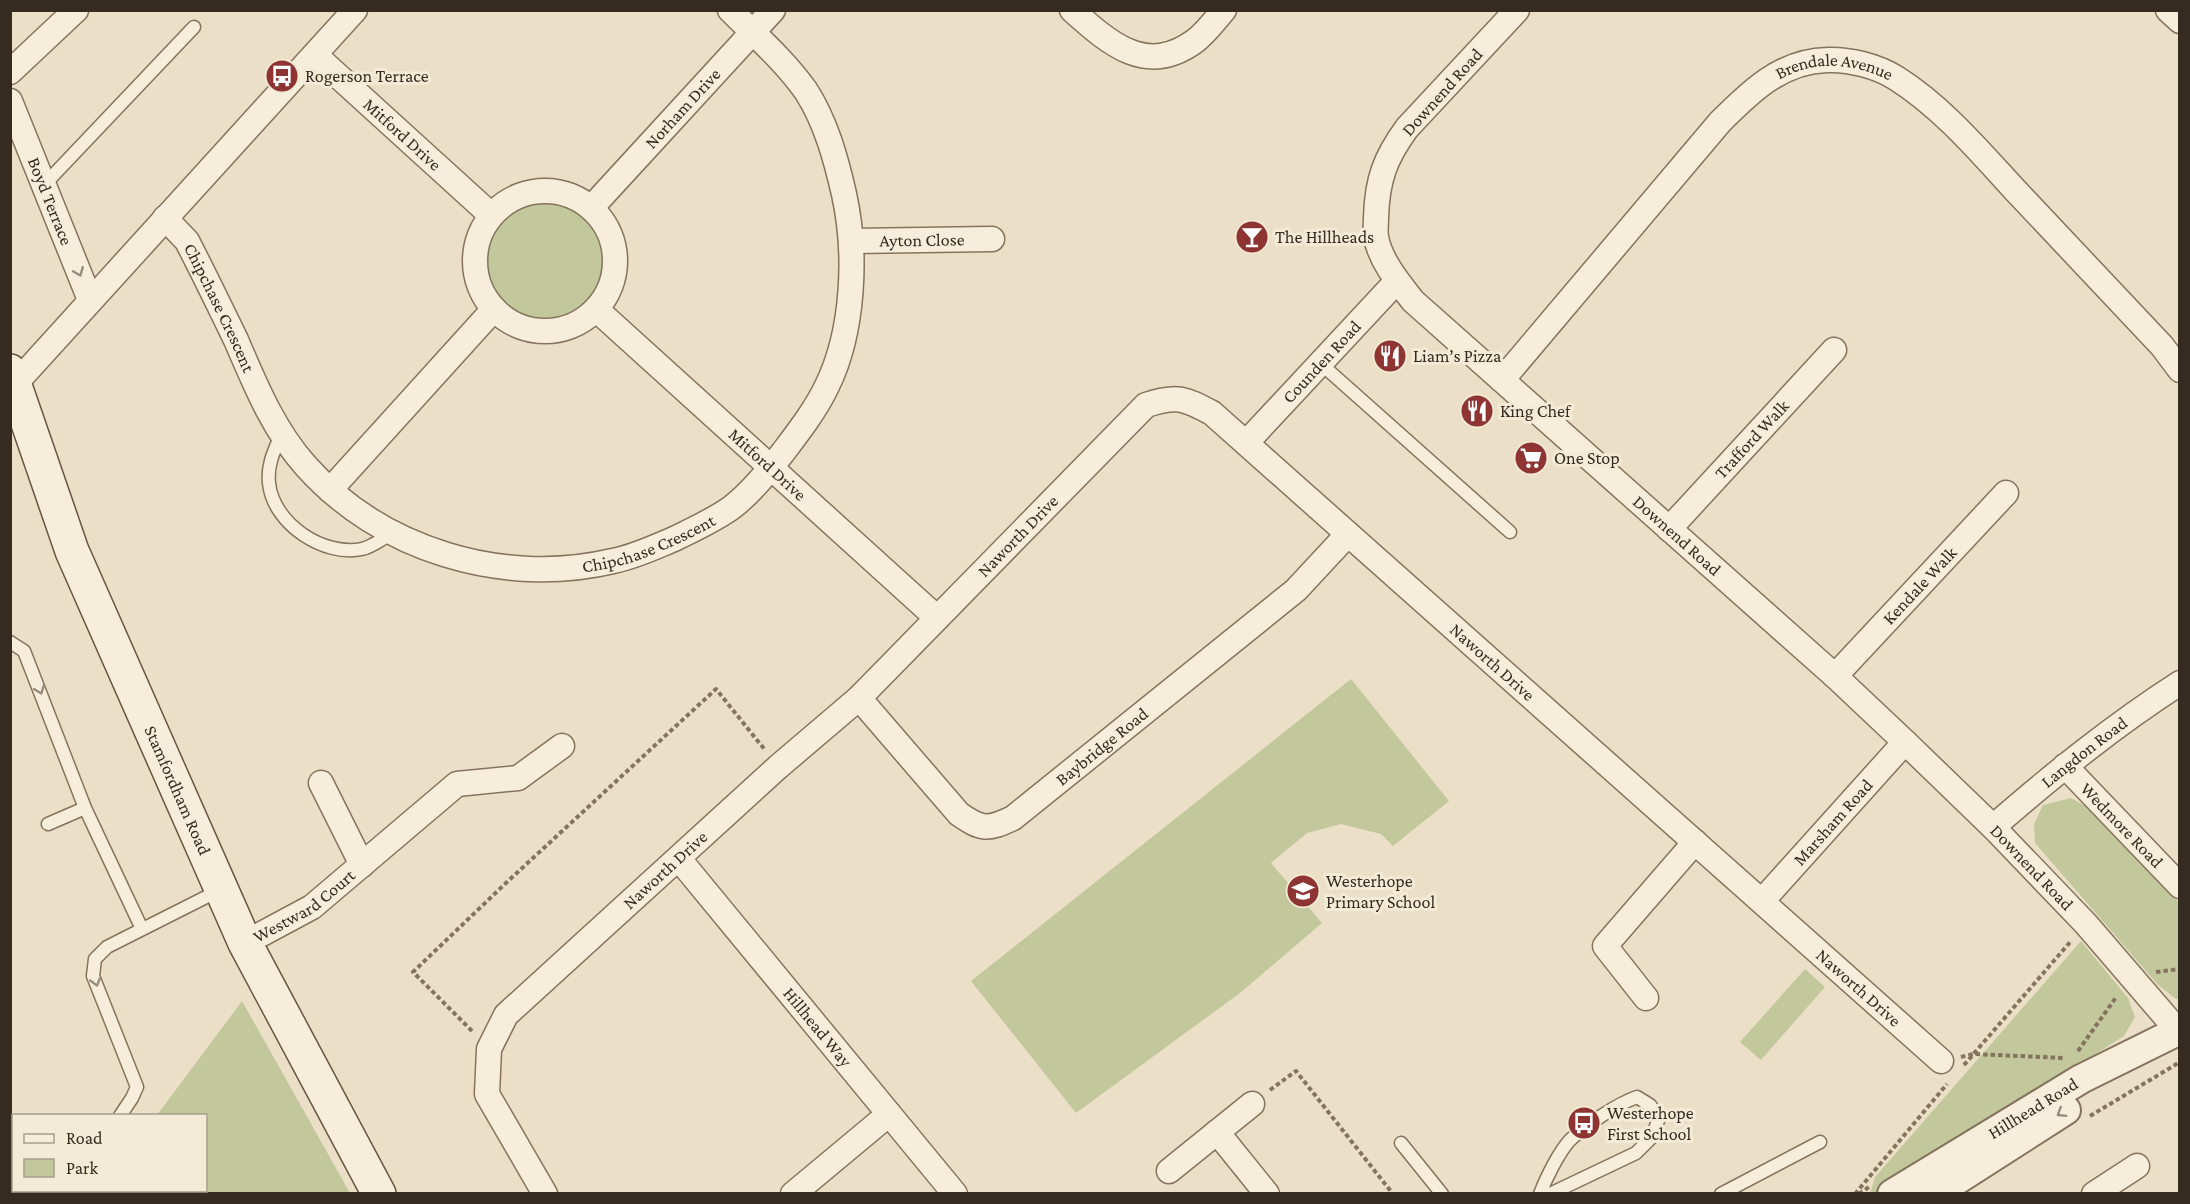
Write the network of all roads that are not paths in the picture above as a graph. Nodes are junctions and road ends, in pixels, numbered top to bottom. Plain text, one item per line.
1 (76, 10) edge
2 (355, 10) edge
3 (730, 10) edge
4 (773, 10) edge
5 (1072, 10) edge
6 (1224, 10) edge
7 (1517, 10) edge
8 (2168, 10) edge
9 (2180, 21) edge
10 (194, 27) dead end
11 (753, 33) junction
12 (315, 55) junction
13 (10, 72) edge
14 (10, 101) edge
15 (44, 185) junction
16 (592, 207) junction
17 (491, 215) junction
18 (165, 218) junction
19 (992, 239) dead end
20 (852, 241) junction
21 (1397, 281) junction
22 (90, 300) junction
23 (494, 309) junction
24 (597, 310) junction
25 (1834, 350) dead end
26 (1320, 363) junction
27 (2180, 370) edge
28 (13, 377) edge
29 (1502, 380) junction
30 (281, 435) junction
31 (1246, 443) junction
32 (771, 468) junction
33 (330, 490) junction
34 (2006, 492) dead end
35 (1669, 529) junction
36 (1510, 532) dead end
37 (391, 534) junction
38 (1348, 534) junction
39 (937, 618) junction
40 (10, 642) edge
41 (1835, 676) junction
42 (2180, 682) edge
43 (859, 698) junction
44 (1905, 742) junction
45 (562, 746) dead end
46 (2065, 766) junction
47 (321, 783) dead end
48 (85, 808) junction
49 (48, 824) dead end
50 (1993, 827) junction
51 (1695, 842) junction
52 (679, 859) junction
53 (362, 865) junction
54 (2180, 886) edge
55 (222, 890) junction
56 (1762, 901) junction
57 (142, 929) junction
58 (245, 943) junction
59 (1646, 998) dead end
60 (2179, 1030) edge
61 (1950, 1071) road end
62 (1252, 1104) road end
63 (121, 1114) edge
64 (889, 1114) junction
65 (1217, 1132) junction
66 (1820, 1142) dead end
67 (1401, 1143) dead end
68 (2138, 1166) dead end
69 (1169, 1171) dead end
70 (1885, 1187) edge
71 (379, 1194) edge
72 (545, 1194) edge
73 (793, 1194) edge
74 (955, 1194) edge
75 (1267, 1194) edge
76 (1442, 1194) edge
77 (1540, 1194) edge
78 (1550, 1194) edge
79 (1721, 1194) edge
80 (1935, 1194) edge
81 (2094, 1194) edge

1 - 13 street
2 - 12 street
3 - 11 street, Chipchase Crescent
4 - 11 street, Norham Drive
5 - 6 street
7 - 21 street, Downend Road
8 - 9 street
10 - 15 lane
11 - 16 street, Norham Drive
11 - 20 street, Chipchase Crescent
12 - 17 street, Mitford Drive
12 - 18 street
14 - 15 street, Boyd Terrace
15 -> 22 street, Boyd Terrace
16 - 17 street
16 - 24 street
17 - 23 street
18 - 22 street
18 - 30 street, Chipchase Crescent
19 - 20 street, Ayton Close
20 - 32 street, Chipchase Crescent
21 - 26 street, Counden Road
21 - 29 street, Downend Road
22 - 28 street
23 - 24 street
23 - 33 street
24 - 32 street, Mitford Drive
25 - 35 street, Trafford Walk
26 - 31 street, Counden Road
26 - 36 lane
27 - 29 street, Brendale Avenue
28 - 55 main road, Stamfordham Road
29 - 35 street, Downend Road
30 - 33 street, Chipchase Crescent
30 - 37 lane
31 - 38 street, Naworth Drive
31 - 39 street, Naworth Drive
32 - 37 street, Chipchase Crescent
32 - 39 street, Mitford Drive
33 - 37 street, Chipchase Crescent
34 - 41 street, Kendale Walk
35 - 41 street, Downend Road
38 - 43 street, Baybridge Road
38 - 51 street, Naworth Drive
39 - 43 street, Naworth Drive
40 -> 48 lane
41 - 44 street, Downend Road
42 - 46 street, Langdon Road
43 - 52 street, Naworth Drive
44 - 50 street, Downend Road
44 - 56 street, Marsham Road
45 - 53 street, Westward Court
46 - 50 street, Langdon Road
46 - 54 street, Wedmore Road
47 - 53 street, Westward Court
48 - 49 lane
48 - 57 lane
50 - 60 street, Downend Road
51 - 56 street, Naworth Drive
51 - 59 street
52 - 64 street, Hillhead Way
52 - 72 street, Naworth Drive
53 - 58 street, Westward Court
55 - 57 lane
55 - 58 main road, Stamfordham Road
56 - 61 street, Naworth Drive
57 -> 63 lane
58 - 71 main road, Stamfordham Road
60 - 70 street, Hillhead Road
60 -> 80 street
62 - 65 street
64 - 73 street
64 - 74 street, Hillhead Way
65 - 69 street
65 - 75 street
66 - 79 lane
67 - 76 lane
68 - 81 street
77 - 78 lane

